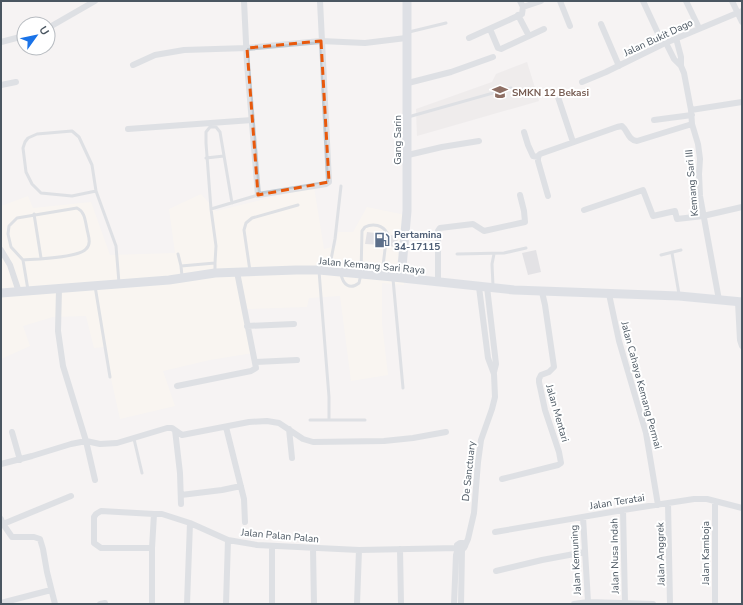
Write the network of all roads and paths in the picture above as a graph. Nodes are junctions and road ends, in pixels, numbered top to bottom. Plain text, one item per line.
1 (95, 1) edge
2 (244, 1) edge
3 (320, 1) edge
4 (407, 1) edge
5 (520, 1) edge
6 (560, 1) edge
7 (643, 1) edge
8 (686, 1) edge
9 (732, 1) edge
10 (541, 2) edge
11 (523, 8) junction
12 (740, 12) edge
13 (518, 15) junction
14 (742, 22) edge
15 (56, 23) edge
16 (446, 23) dead end
17 (601, 24) dead end
18 (570, 26) dead end
19 (699, 28) junction
20 (544, 29) dead end
21 (490, 30) junction
22 (407, 35) junction
23 (529, 36) junction
24 (16, 38) edge
25 (469, 38) dead end
26 (676, 38) junction
27 (1, 42) edge
28 (321, 42) junction
29 (664, 44) junction
30 (247, 48) junction
31 (493, 57) dead end
32 (133, 65) dead end
33 (620, 66) junction
34 (681, 66) junction
35 (16, 82) dead end
36 (582, 82) dead end
37 (408, 83) junction
38 (1, 86) edge
39 (511, 88) dead end
40 (558, 97) dead end
41 (742, 102) edge
42 (692, 112) junction
43 (408, 117) junction
44 (252, 120) junction
45 (654, 120) dead end
46 (692, 124) junction
47 (128, 129) dead end
48 (524, 132) dead end
49 (479, 141) dead end
50 (573, 142) junction
51 (408, 155) junction
52 (224, 156) junction
53 (538, 157) junction
54 (206, 158) junction
55 (340, 186) dead end
56 (96, 191) junction
57 (258, 195) junction
58 (520, 196) dead end
59 (548, 196) dead end
60 (232, 203) junction
61 (298, 205) dead end
62 (742, 207) edge
63 (211, 209) junction
64 (584, 210) dead end
65 (34, 214) junction
66 (703, 216) junction
67 (526, 248) dead end
68 (1, 250) edge
69 (681, 250) dead end
70 (672, 253) junction
71 (178, 254) dead end
72 (457, 254) dead end
73 (494, 254) junction
74 (661, 255) dead end
75 (41, 258) junction
76 (23, 260) junction
77 (215, 262) junction
78 (181, 266) junction
79 (319, 270) junction
80 (250, 271) junction
81 (329, 271) junction
82 (237, 272) junction
83 (341, 272) junction
84 (216, 273) junction
85 (361, 274) junction
86 (382, 276) junction
87 (397, 277) junction
88 (182, 278) junction
89 (438, 282) junction
90 (119, 283) junction
91 (95, 286) junction
92 (487, 287) junction
93 (59, 289) junction
94 (24, 291) junction
95 (1, 292) edge
96 (542, 292) junction
97 (609, 294) junction
98 (679, 296) junction
99 (720, 300) junction
100 (740, 302) edge
101 (294, 324) dead end
102 (247, 326) junction
103 (741, 342) edge
104 (297, 360) dead end
105 (256, 362) junction
106 (110, 377) dead end
107 (178, 386) dead end
108 (403, 388) dead end
109 (329, 419) junction
110 (310, 420) dead end
111 (365, 420) dead end
112 (226, 427) junction
113 (176, 430) junction
114 (288, 430) junction
115 (12, 432) dead end
116 (446, 432) dead end
117 (134, 438) junction
118 (86, 441) junction
119 (292, 458) dead end
120 (20, 460) junction
121 (1, 464) edge
122 (142, 472) dead end
123 (502, 479) dead end
124 (95, 480) dead end
125 (241, 486) junction
126 (181, 495) junction
127 (71, 496) dead end
128 (715, 502) junction
129 (668, 503) junction
130 (181, 504) dead end
131 (658, 505) junction
132 (742, 508) edge
133 (623, 510) junction
134 (154, 514) junction
135 (583, 517) junction
136 (2, 522) edge
137 (245, 522) dead end
138 (190, 523) junction
139 (494, 532) dead end
140 (228, 540) junction
141 (272, 547) junction
142 (459, 547) junction
143 (152, 548) junction
144 (313, 549) junction
145 (400, 549) junction
146 (359, 550) junction
147 (585, 552) junction
148 (496, 571) dead end
149 (51, 590) junction
150 (588, 602) junction
151 (2, 603) edge
152 (624, 603) junction
153 (55, 604) edge
154 (152, 604) edge
155 (187, 604) edge
156 (226, 604) edge
157 (272, 604) edge
158 (314, 604) edge
159 (357, 604) edge
160 (401, 604) edge
161 (454, 604) edge
162 (461, 604) edge
163 (574, 604) edge
164 (653, 604) edge
165 (670, 604) edge
166 (715, 604) edge

1 - 15 street
2 - 30 street
3 - 28 street
4 - 22 main road, Gang Sarin
5 - 11 street
6 - 18 street
7 - 29 street, Kemang Sari III
8 - 19 street
9 - 12 street
10 - 11 street
11 - 13 street
12 - 14 street
12 - 19 street, Jalan Bukit Dago
13 - 21 street
13 - 23 street
16 - 22 lane
17 - 33 street
19 - 26 street, Jalan Bukit Dago
20 - 23 street
21 - 23 street
21 - 25 street
22 - 28 street
22 - 37 main road, Gang Sarin
24 - 27 street
26 - 29 street, Jalan Bukit Dago
26 - 34 street, Kemang Sari III
28 - 30 street
28 - 57 street
29 - 33 street, Jalan Bukit Dago
29 - 34 street, Kemang Sari III
30 - 32 street
30 - 44 street
31 - 37 street
33 - 36 street, Jalan Bukit Dago
34 - 42 street, Kemang Sari III
35 - 38 street
37 - 43 main road, Gang Sarin
39 - 43 lane
40 - 50 street
41 - 42 street
42 - 45 street
42 - 46 street, Kemang Sari III
43 - 51 main road, Gang Sarin
44 - 47 street
44 - 57 street
46 - 50 street
46 - 66 street, Kemang Sari III
48 - 53 street
49 - 51 street
50 - 53 street
51 - 87 main road, Gang Sarin
52 - 54 lane
52 - 54 lane
52 - 60 lane
53 - 59 street
54 - 63 lane
55 - 81 lane
56 - 56 lane
56 - 90 lane
57 - 60 lane
58 - 89 street
60 - 63 lane
61 - 80 lane
62 - 66 street
63 - 77 lane
64 - 66 street
65 - 75 lane
65 - 75 lane
65 - 76 lane
66 - 99 street, Kemang Sari III
67 - 73 lane
68 - 94 street
69 - 70 lane
70 - 74 lane
70 - 98 lane
71 - 78 lane
72 - 73 lane
73 - 92 lane
75 - 76 lane
76 - 94 lane
77 - 78 lane
77 - 84 lane
78 - 88 lane
79 - 80 main road, Jalan Kemang Sari Raya
79 - 81 main road, Jalan Kemang Sari Raya
79 - 109 lane
80 - 82 main road, Jalan Kemang Sari Raya
81 - 83 main road, Jalan Kemang Sari Raya
82 - 84 main road, Jalan Kemang Sari Raya
82 - 102 street
83 - 85 main road, Jalan Kemang Sari Raya
83 - 85 lane
84 - 88 main road, Jalan Kemang Sari Raya
85 - 86 main road, Jalan Kemang Sari Raya
85 - 86 lane
86 - 87 main road, Jalan Kemang Sari Raya
87 - 89 main road, Jalan Kemang Sari Raya
87 - 108 lane
88 - 90 main road, Jalan Kemang Sari Raya
89 - 92 main road, Jalan Kemang Sari Raya
90 - 91 main road, Jalan Kemang Sari Raya
91 - 93 main road, Jalan Kemang Sari Raya
91 - 106 lane
92 - 96 main road, Jalan Kemang Sari Raya
92 - 142 street, De Sanctuary
93 - 94 main road, Jalan Kemang Sari Raya
93 - 118 street
94 - 95 main road, Jalan Kemang Sari Raya
96 - 97 main road, Jalan Kemang Sari Raya
96 - 123 street, Jalan Mentari
97 - 98 main road, Jalan Kemang Sari Raya
97 - 131 street, Jalan Cahaya Kemang Permai
98 - 99 main road, Jalan Kemang Sari Raya
99 - 100 main road, Jalan Kemang Sari Raya
100 - 103 street
101 - 102 street
102 - 105 street
104 - 105 street
105 - 107 street
109 - 110 lane
109 - 111 lane
112 - 113 street
112 - 114 street
112 - 125 street
113 - 117 street
113 - 126 street
114 - 116 street
114 - 119 street
115 - 120 street
117 - 118 street
117 - 122 lane
118 - 120 street
118 - 124 street
120 - 121 street
125 - 126 street
125 - 137 street
126 - 130 street
127 - 136 street
128 - 129 street, Jalan Teratai
128 - 132 street, Jalan Teratai
128 - 166 street, Jalan Kamboja
129 - 131 street, Jalan Teratai
129 - 165 street, Jalan Anggrek
131 - 133 street, Jalan Teratai
133 - 135 street, Jalan Teratai
133 - 152 street, Jalan Nusa Indah
134 - 138 street, Jalan Palan Palan
134 - 143 street
134 - 143 street, Jalan Palan Palan
135 - 139 street, Jalan Teratai
135 - 147 street, Jalan Kemuning
136 - 149 street
138 - 140 street, Jalan Palan Palan
138 - 155 street
140 - 141 street, Jalan Palan Palan
140 - 156 street
141 - 144 street, Jalan Palan Palan
141 - 157 street
142 - 145 street, Jalan Palan Palan
142 - 161 street
142 - 162 street
143 - 154 street
144 - 146 street, Jalan Palan Palan
144 - 158 street
145 - 146 street, Jalan Palan Palan
145 - 160 street
146 - 159 street
147 - 148 street
147 - 150 street, Jalan Kemuning
149 - 151 street
149 - 153 street
150 - 152 street
150 - 163 street
152 - 164 street

